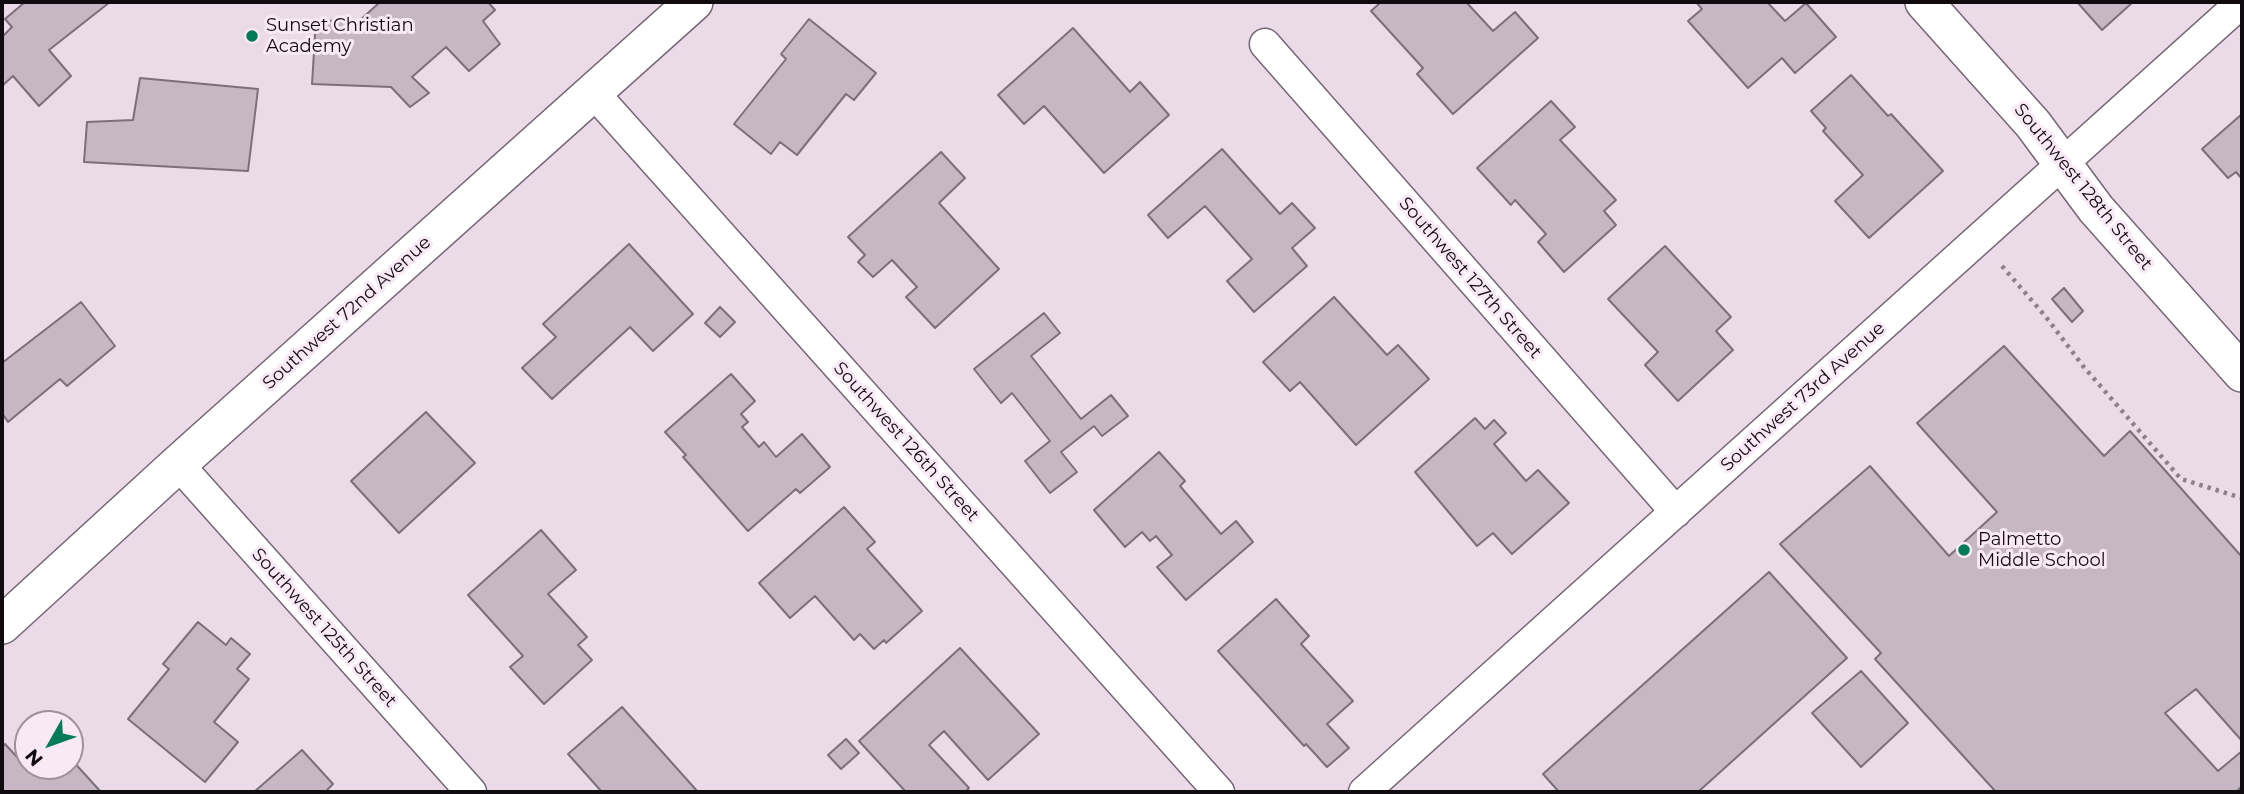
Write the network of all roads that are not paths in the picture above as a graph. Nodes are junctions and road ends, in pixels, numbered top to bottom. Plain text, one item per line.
1 (694, 2) edge
2 (1924, 2) edge
3 (2242, 2) edge
4 (1265, 44) dead end
5 (593, 92) junction
6 (2063, 163) junction
7 (2242, 373) edge
8 (178, 464) junction
9 (1676, 512) junction
10 (2, 625) edge
11 (471, 792) edge
12 (1219, 792) edge
13 (1364, 792) edge

1 - 5 street, Southwest 72nd Avenue
2 - 6 street, Southwest 128th Street
3 - 6 street, Southwest 73rd Avenue
4 - 9 street, Southwest 127th Street
5 - 8 street, Southwest 72nd Avenue
5 - 12 street, Southwest 126th Street
6 - 7 street, Southwest 128th Street
6 - 9 street, Southwest 73rd Avenue
8 - 10 street, Southwest 72nd Avenue
8 - 11 street, Southwest 125th Street
9 - 13 street, Southwest 73rd Avenue

